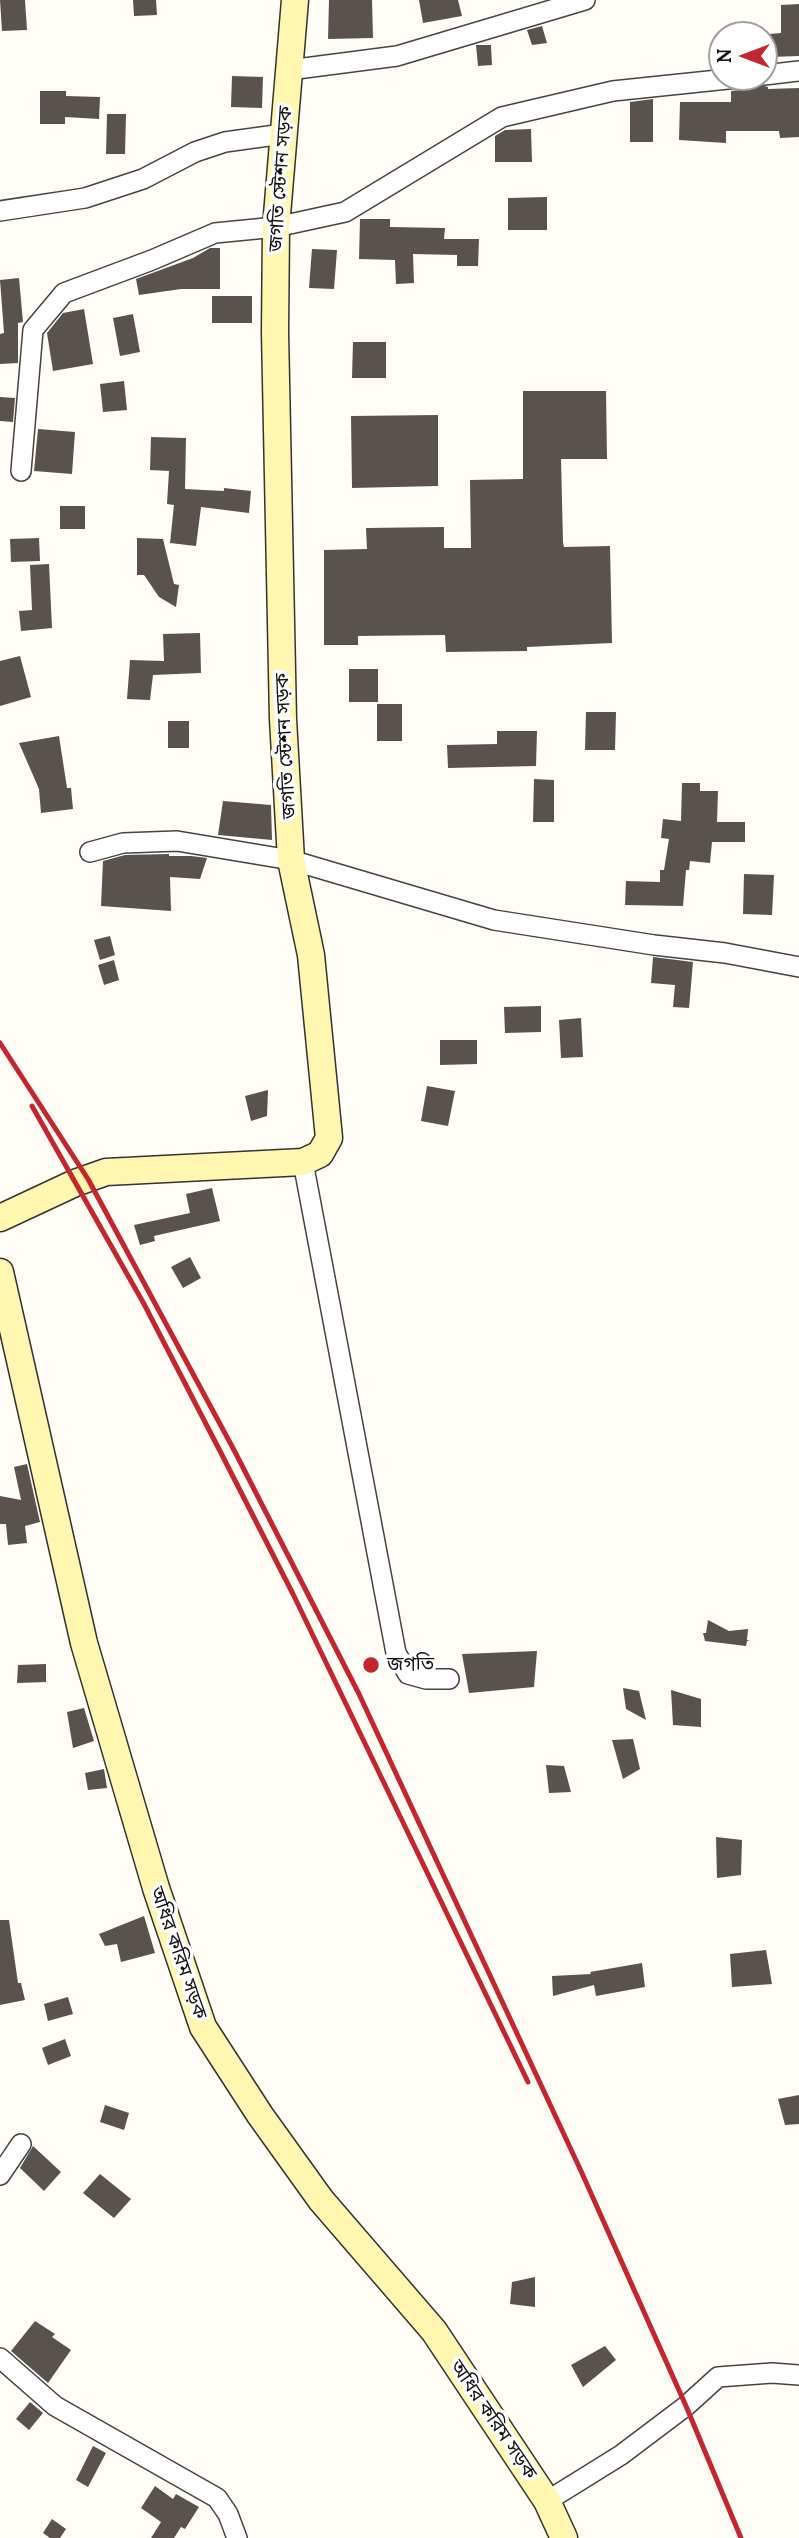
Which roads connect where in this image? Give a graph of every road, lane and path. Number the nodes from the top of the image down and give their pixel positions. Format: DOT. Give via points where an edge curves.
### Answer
graph roads {
  1 [pos="295,0"];
  2 [pos="585,0"];
  3 [pos="289,70"];
  4 [pos="799,71"];
  5 [pos="778,73"];
  6 [pos="708,81"];
  7 [pos="283,134"];
  8 [pos="0,211"];
  9 [pos="276,227"];
  10 [pos="21,471"];
  11 [pos="90,852"];
  12 [pos="291,860"];
  13 [pos="799,967"];
  14 [pos="303,1162"];
  15 [pos="0,1218"];
  16 [pos="0,1272"];
  17 [pos="449,1679"];
  18 [pos="21,2144"];
  19 [pos="0,2175"];
  20 [pos="0,2358"];
  21 [pos="799,2375"];
  22 [pos="547,2501"];
  23 [pos="237,2538"];
  24 [pos="564,2538"];
  1 -- 3 [label="street, জগতি স্টেশন সড়ক"];
  2 -- 3 [label="street" via="397,56"];
  3 -- 7 [label="street, জগতি স্টেশন সড়ক"];
  4 -- 5 [label="street"];
  6 -- 9 [label="street" via="613,91 502,117 345,212"];
  7 -- 8 [label="street" via="225,142 143,179 85,198"];
  7 -- 9 [label="street, জগতি স্টেশন সড়ক"];
  9 -- 10 [label="street" via="215,233 64,293 33,330"];
  9 -- 12 [label="street, জগতি স্টেশন সড়ক" via="283,719"];
  11 -- 12 [label="street" via="123,843 177,841"];
  12 -- 13 [label="street" via="494,920"];
  12 -- 14 [label="street, জগতি স্টেশন সড়ক" via="311,955 329,1139 320,1154"];
  14 -- 15 [label="street" via="106,1172"];
  14 -- 17 [label="street" via="396,1653 408,1674"];
  16 -- 22 [label="street, অধির করিম সড়ক" via="84,1643 156,1888 203,2027 321,2200 434,2331"];
  18 -- 19 [label="street"];
  20 -- 23 [label="street" via="55,2406 218,2498"];
  21 -- 22 [label="street" via="718,2377 621,2455"];
  22 -- 24 [label="street, অধির করিম সড়ক"];
}
